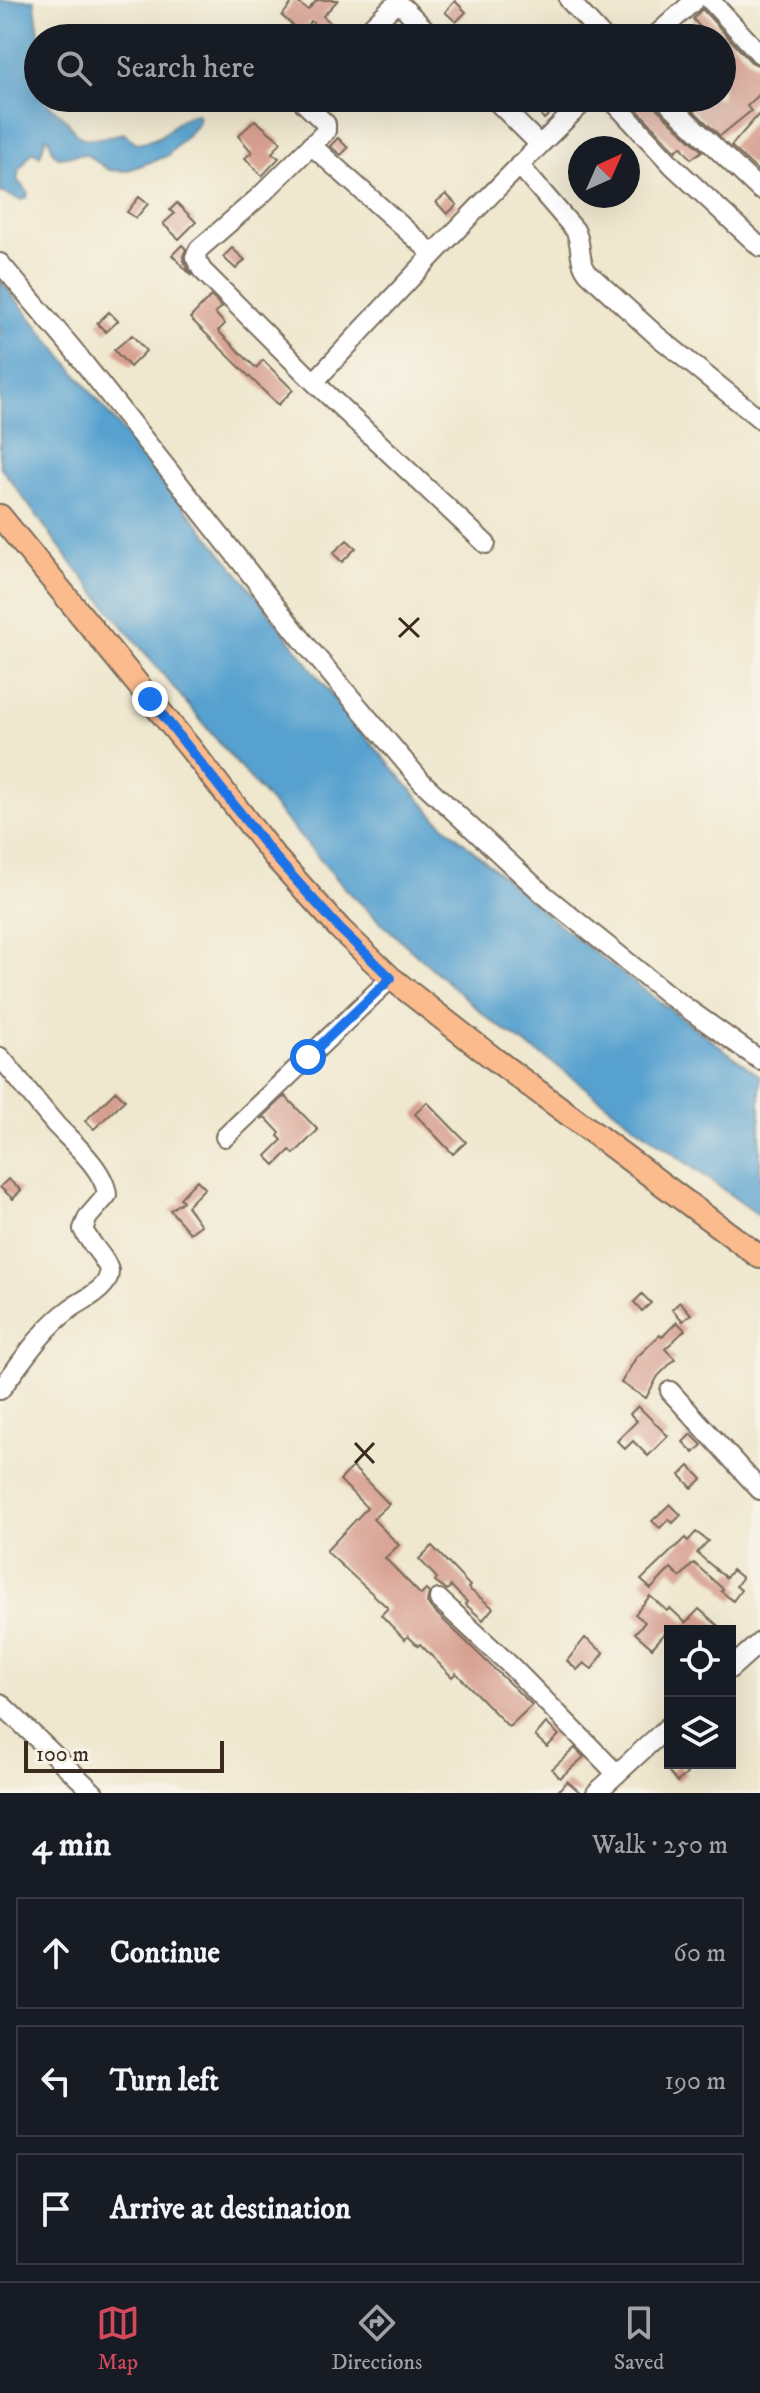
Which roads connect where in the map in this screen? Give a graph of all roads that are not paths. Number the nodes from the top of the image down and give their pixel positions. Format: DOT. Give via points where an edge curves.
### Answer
graph roads {
  1 [pos="569,0"];
  2 [pos="695,0"];
  3 [pos="710,0"];
  4 [pos="374,24"];
  5 [pos="420,24"];
  6 [pos="591,24"];
  7 [pos="668,24"];
  8 [pos="732,24"];
  9 [pos="736,28"];
  10 [pos="760,54"];
  11 [pos="313,112"];
  12 [pos="507,112"];
  13 [pos="574,112"];
  14 [pos="623,112"];
  15 [pos="678,112"];
  16 [pos="311,145"];
  17 [pos="540,145"];
  18 [pos="519,165"];
  19 [pos="760,190"];
  20 [pos="760,247"];
  21 [pos="433,254"];
  22 [pos="0,263"];
  23 [pos="314,382"];
  24 [pos="760,419"];
  25 [pos="3,525"];
  26 [pos="486,544"];
  27 [pos="391,978"];
  28 [pos="0,1057"];
  29 [pos="760,1060"];
  30 [pos="225,1137"];
  31 [pos="760,1257"];
  32 [pos="0,1390"];
  33 [pos="670,1391"];
  34 [pos="760,1490"];
  35 [pos="439,1599"];
  36 [pos="760,1642"];
  37 [pos="736,1664"];
  38 [pos="0,1703"];
  39 [pos="664,1731"];
  40 [pos="617,1774"];
  41 [pos="94,1793"];
  42 [pos="596,1793"];
  1 -- 6 [label="street"];
  2 -- 7 [label="street"];
  3 -- 8 [label="street"];
  4 -- 5 [label="street" via="397,5"];
  9 -- 10 [label="street"];
  11 -- 16 [label="street" via="326,131"];
  12 -- 17 [label="street"];
  13 -- 17 [label="street"];
  14 -- 20 [label="street"];
  15 -- 19 [label="street"];
  16 -- 21 [label="street"];
  16 -- 23 [label="street" via="195,257"];
  17 -- 18 [label="street"];
  18 -- 21 [label="street"];
  18 -- 24 [label="street" via="575,230 581,265 588,273"];
  21 -- 23 [label="street"];
  22 -- 29 [label="street" via="422,782 542,893 671,997"];
  23 -- 26 [label="street"];
  25 -- 27 [label="main road" via="275,857"];
  27 -- 30 [label="street"];
  27 -- 31 [label="main road"];
  28 -- 32 [label="street" via="107,1186 107,1195 83,1229 109,1272 99,1289 61,1315"];
  33 -- 34 [label="street"];
  35 -- 40 [label="street"];
  36 -- 37 [label="street"];
  38 -- 41 [label="street"];
  39 -- 40 [label="street"];
  40 -- 42 [label="street"];
}
